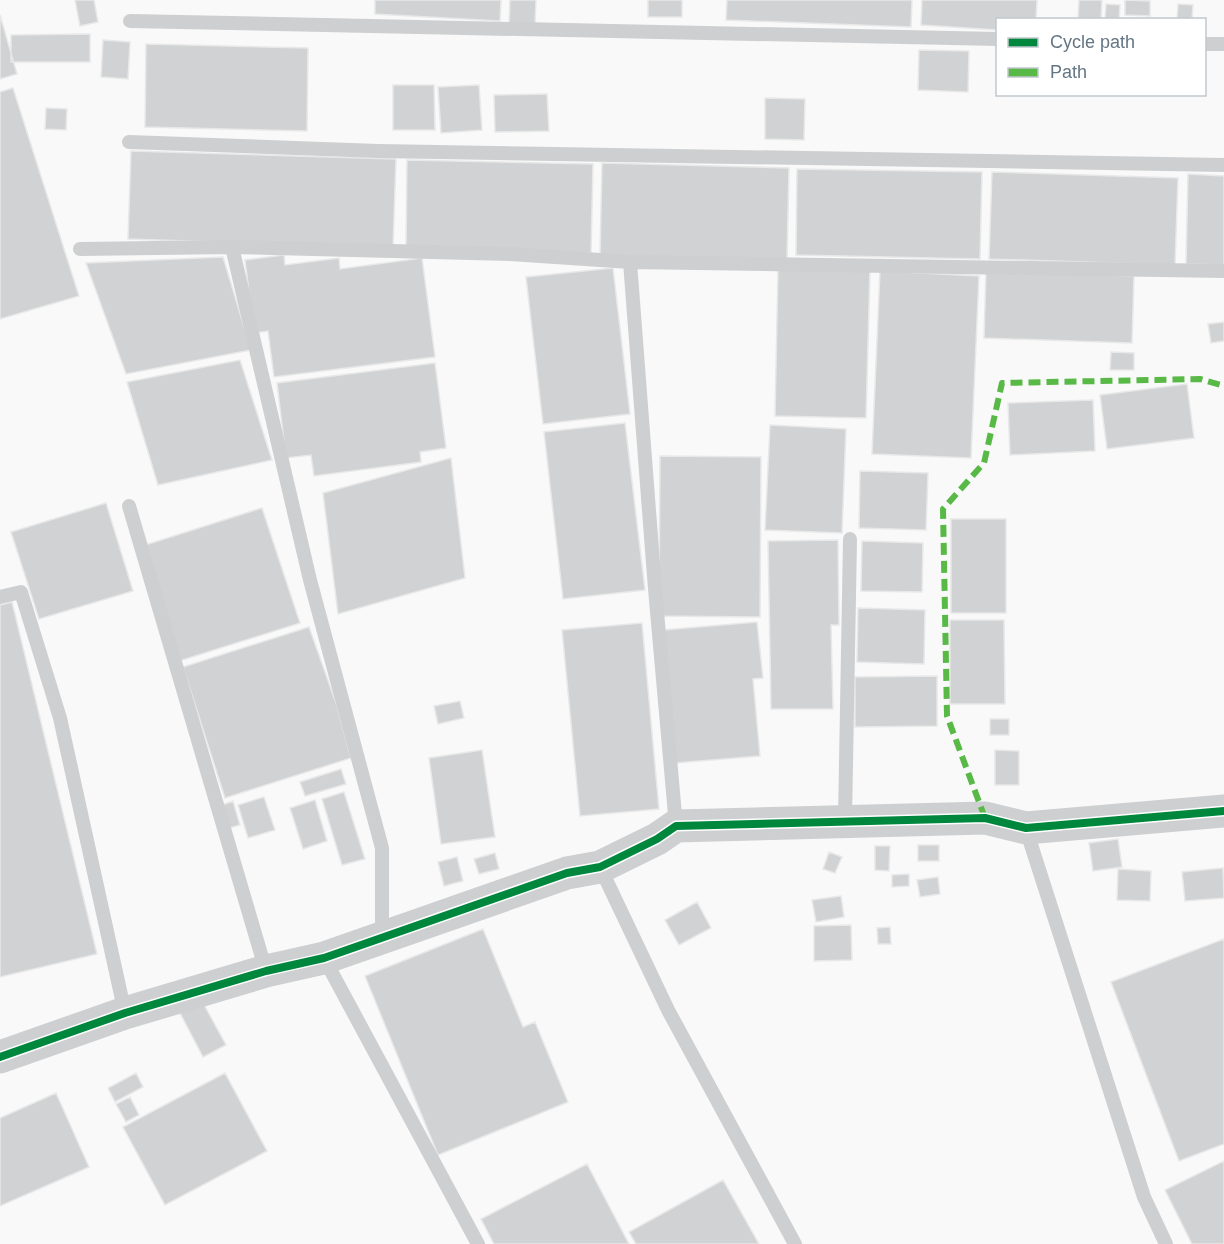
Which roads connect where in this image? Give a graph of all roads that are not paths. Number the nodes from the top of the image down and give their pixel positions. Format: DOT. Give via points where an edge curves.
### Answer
graph roads {
  1 [pos="130,21"];
  2 [pos="996,39"];
  3 [pos="1206,44"];
  4 [pos="1224,44"];
  5 [pos="129,142"];
  6 [pos="1224,165"];
  7 [pos="232,247"];
  8 [pos="80,249"];
  9 [pos="630,262"];
  10 [pos="1224,271"];
  11 [pos="129,506"];
  12 [pos="850,539"];
  13 [pos="0,597"];
  14 [pos="1224,811"];
  15 [pos="845,820"];
  16 [pos="675,826"];
  17 [pos="1026,828"];
  18 [pos="600,867"];
  19 [pos="382,938"];
  20 [pos="324,958"];
  21 [pos="266,971"];
  22 [pos="124,1013"];
  23 [pos="0,1057"];
  24 [pos="478,1244"];
  25 [pos="795,1244"];
  26 [pos="1166,1244"];
  1 -- 2 [label="lane"];
  3 -- 4 [label="lane"];
  5 -- 6 [label="lane" via="390,151"];
  7 -- 8 [label="lane"];
  7 -- 9 [label="lane" via="510,254"];
  7 -- 19 [label="lane" via="310,580 382,848"];
  9 -- 10 [label="lane"];
  9 -- 16 [label="lane"];
  11 -- 21 [label="lane"];
  12 -- 15 [label="lane"];
  13 -- 22 [label="lane" via="21,592 60,718"];
  14 -- 17 [label="street"];
  15 -- 16 [label="street"];
  15 -- 17 [label="street" via="985,818"];
  16 -- 18 [label="street"];
  17 -- 26 [label="lane" via="1144,1197"];
  18 -- 19 [label="street" via="567,873"];
  18 -- 25 [label="lane" via="668,1010"];
  19 -- 20 [label="street"];
  20 -- 21 [label="street"];
  20 -- 24 [label="lane"];
  21 -- 22 [label="street"];
  22 -- 23 [label="street"];
}
